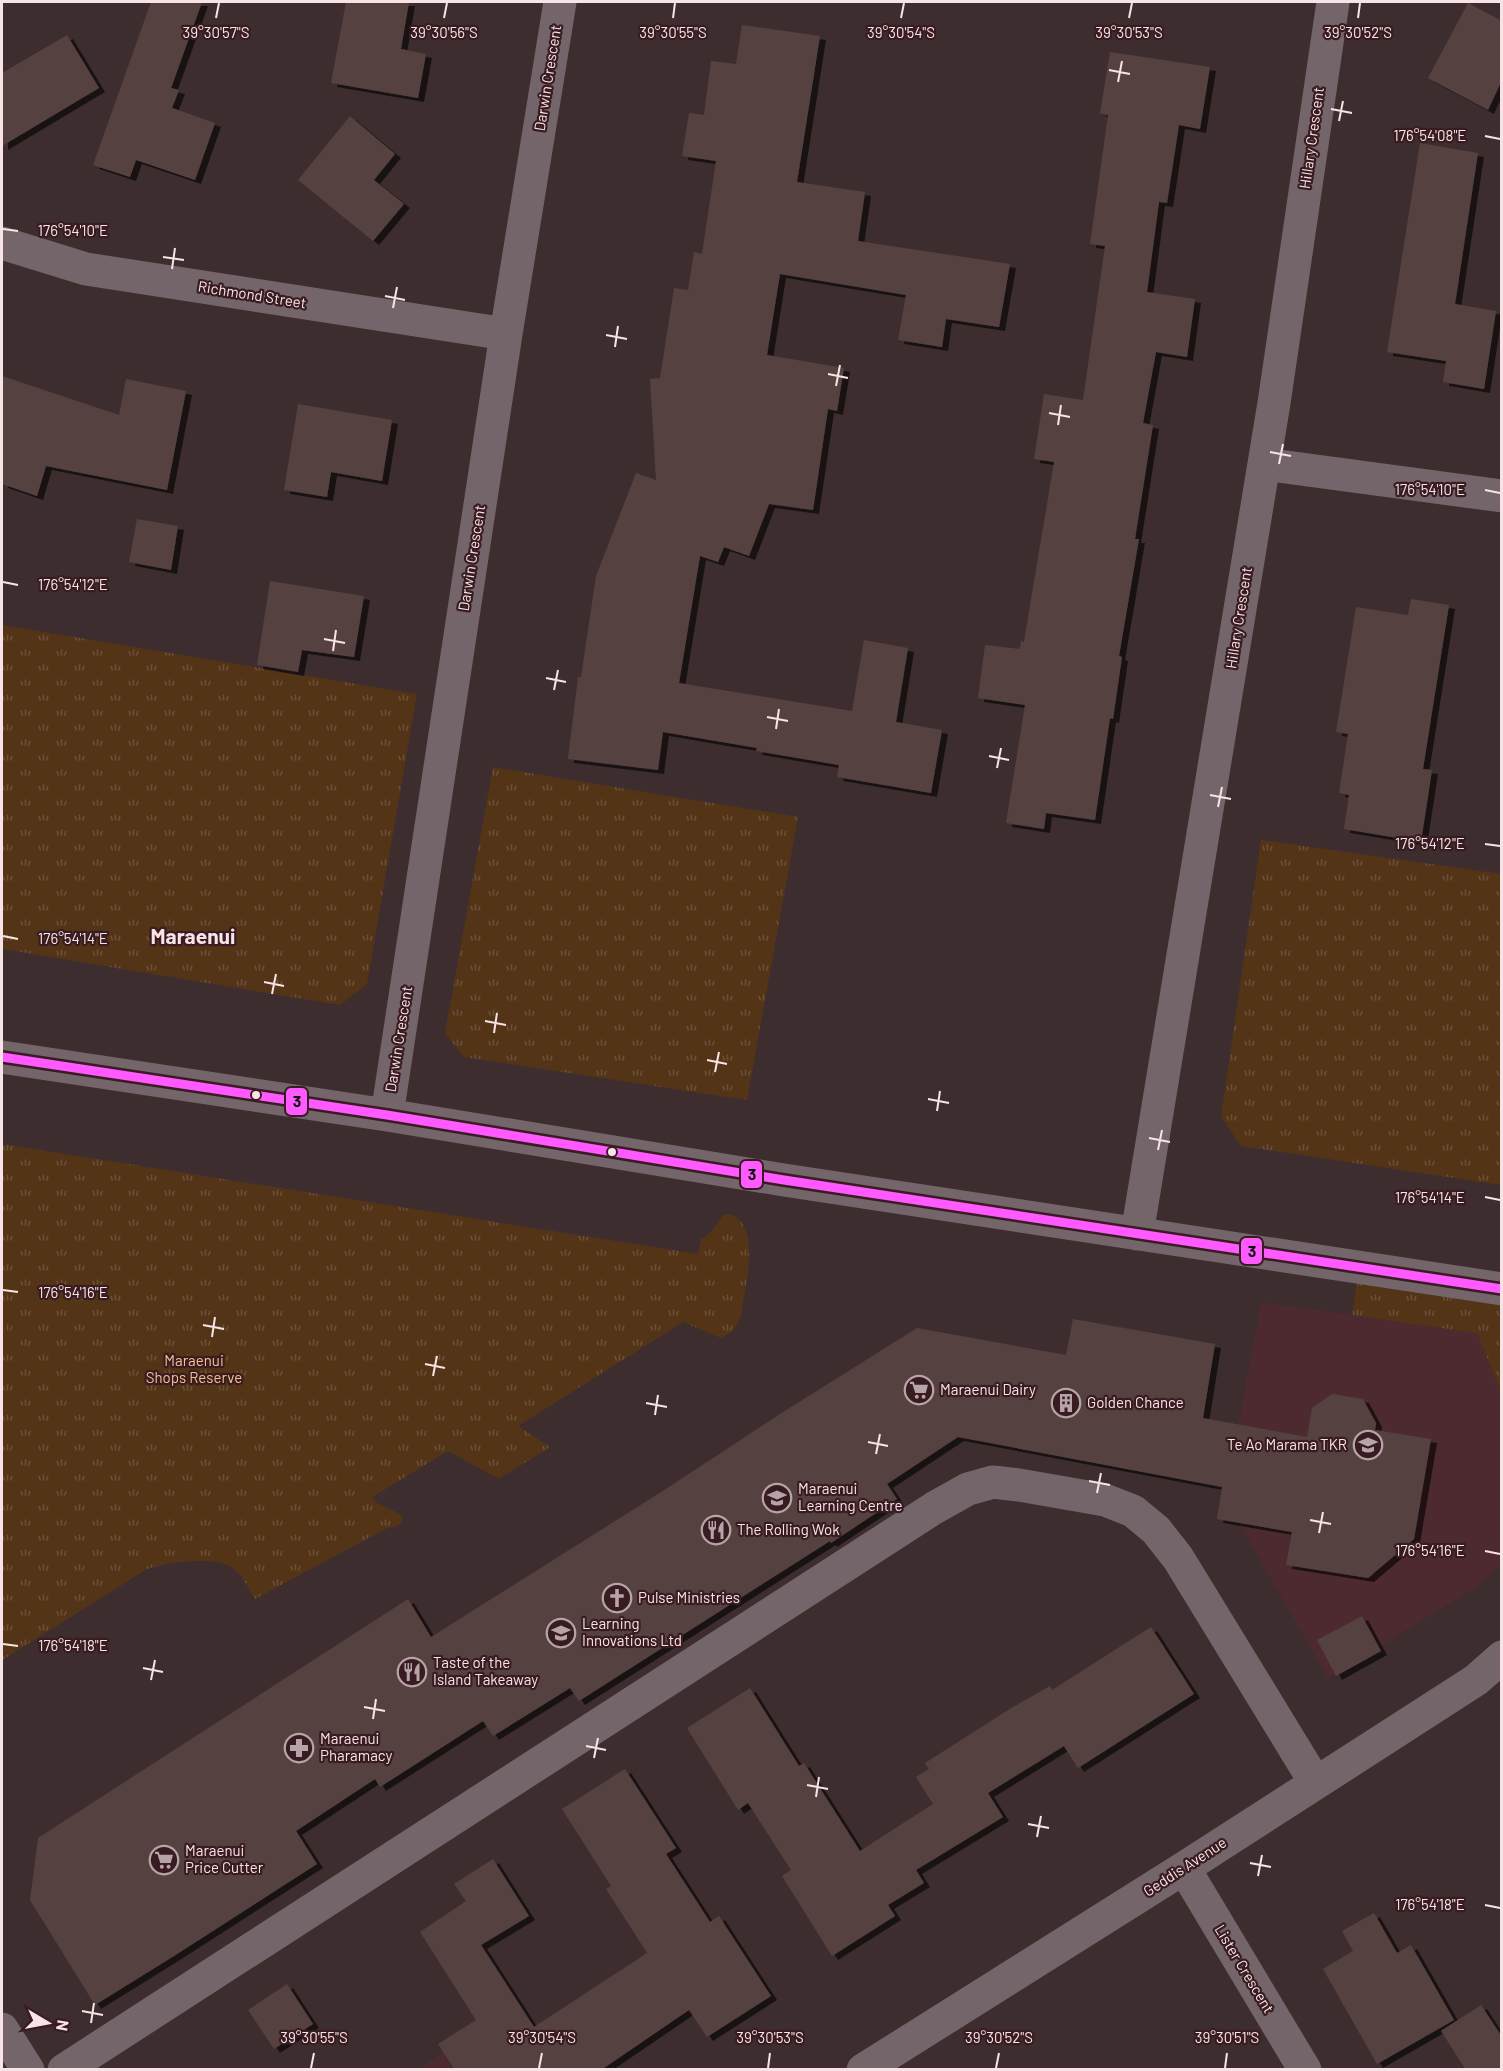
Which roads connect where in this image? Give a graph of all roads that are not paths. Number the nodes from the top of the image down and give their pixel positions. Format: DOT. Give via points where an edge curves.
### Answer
graph roads {
  1 [pos="560,2"];
  2 [pos="1333,2"];
  3 [pos="2,243"];
  4 [pos="506,334"];
  5 [pos="1264,464"];
  6 [pos="1502,496"];
  7 [pos="2,1057"];
  8 [pos="387,1115"];
  9 [pos="1137,1234"];
  10 [pos="1502,1289"];
  11 [pos="1502,1657"];
  12 [pos="1315,1782"];
  13 [pos="1184,1868"];
  14 [pos="2,2029"];
  15 [pos="28,2070"];
  16 [pos="64,2070"];
  17 [pos="863,2070"];
  18 [pos="1305,2070"];
  1 -- 4 [label="street, Darwin Crescent"];
  2 -- 5 [label="street, Hillary Crescent"];
  3 -- 4 [label="street, Richmond Street" via="86,269"];
  4 -- 8 [label="street, Darwin Crescent"];
  5 -- 6 [label="street"];
  5 -- 9 [label="street, Hillary Crescent"];
  7 -- 8 [label="street"];
  8 -- 9 [label="street"];
  9 -- 10 [label="street"];
  11 -- 12 [label="street, Geddis Avenue" via="1476,1680"];
  12 -- 13 [label="street, Geddis Avenue"];
  12 -- 16 [label="street" via="1178,1558 1156,1530 1134,1510 1105,1500 993,1482 968,1489 934,1508"];
  13 -- 17 [label="street, Geddis Avenue"];
  13 -- 18 [label="street, Lister Crescent"];
  14 -- 15 [label="street"];
}
